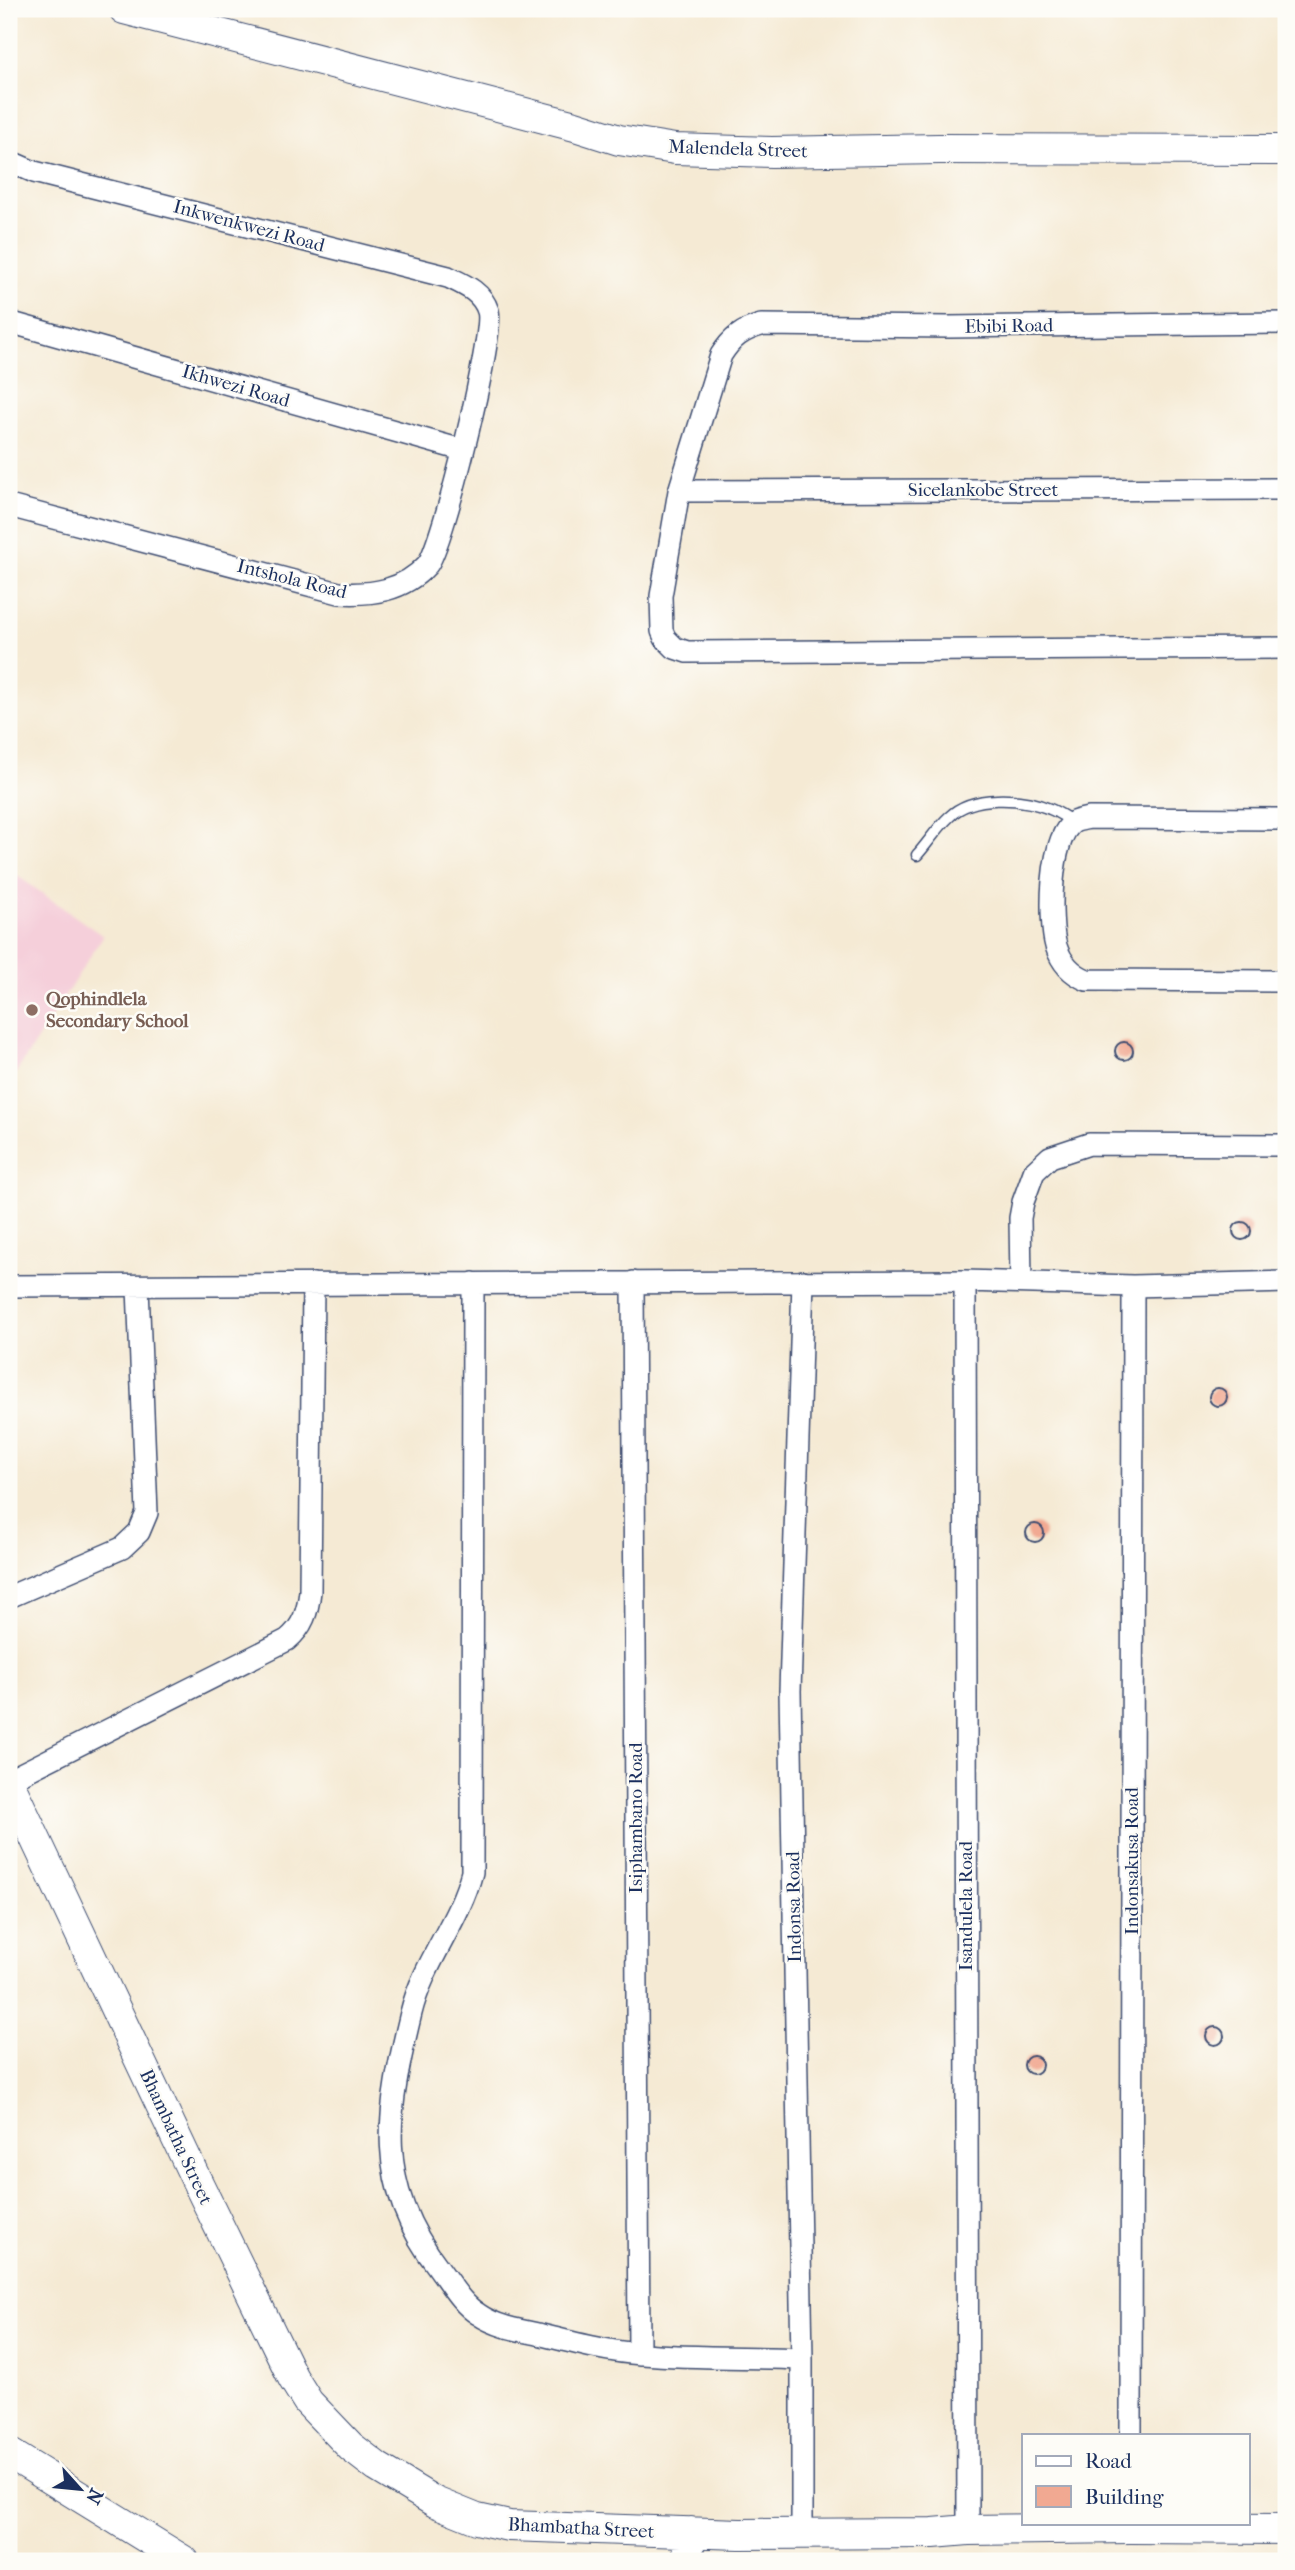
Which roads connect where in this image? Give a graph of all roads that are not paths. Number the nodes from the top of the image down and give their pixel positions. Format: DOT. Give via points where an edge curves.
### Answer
graph roads {
  1 [pos="124,9"];
  2 [pos="1286,150"];
  3 [pos="9,161"];
  4 [pos="484,301"];
  5 [pos="9,322"];
  6 [pos="1286,323"];
  7 [pos="463,450"];
  8 [pos="1286,489"];
  9 [pos="679,491"];
  10 [pos="9,506"];
  11 [pos="1286,648"];
  12 [pos="1286,819"];
  13 [pos="1074,822"];
  14 [pos="917,855"];
  15 [pos="1286,981"];
  16 [pos="1286,1145"];
  17 [pos="803,1281"];
  18 [pos="964,1281"];
  19 [pos="633,1282"];
  20 [pos="1021,1282"];
  21 [pos="1286,1282"];
  22 [pos="313,1283"];
  23 [pos="473,1283"];
  24 [pos="9,1286"];
  25 [pos="1133,1286"];
  26 [pos="138,1287"];
  27 [pos="9,1597"];
  28 [pos="9,1781"];
  29 [pos="639,2354"];
  30 [pos="802,2359"];
  31 [pos="1131,2434"];
  32 [pos="9,2453"];
  33 [pos="1131,2525"];
  34 [pos="1286,2529"];
  35 [pos="968,2530"];
  36 [pos="802,2533"];
  37 [pos="689,2547"];
  38 [pos="184,2561"];
  1 -- 2 [label="street, Malendela Street" via="619,140 675,149"];
  3 -- 4 [label="street, Inkwenkwezi Road" via="44,175 448,277 468,286"];
  4 -- 7 [label="street, Intshola Road" via="490,323"];
  5 -- 7 [label="street, Ikhwezi Road"];
  6 -- 9 [label="street, Ebibi Road" via="761,325 741,332 721,355"];
  7 -- 10 [label="street, Intshola Road" via="429,563 405,583 363,595 339,593"];
  8 -- 9 [label="street, Sicelankobe Street"];
  9 -- 11 [label="street" via="661,596 662,631 669,643 687,652"];
  12 -- 13 [label="street" via="1089,818"];
  13 -- 14 [label="lane" via="1030,802 983,801 949,816"];
  13 -- 15 [label="street" via="1057,847 1054,908 1055,943 1065,965 1078,977 1104,982"];
  16 -- 20 [label="street" via="1089,1144 1050,1157 1034,1172 1023,1202"];
  17 -- 18 [label="street"];
  17 -- 19 [label="street"];
  17 -- 30 [label="street, Indonsa Road" via="790,1691"];
  18 -- 20 [label="street"];
  18 -- 35 [label="street, Isandulela Road"];
  19 -- 23 [label="street"];
  19 -- 29 [label="street, Isiphambano Road"];
  20 -- 25 [label="street"];
  21 -- 25 [label="street"];
  22 -- 23 [label="street"];
  22 -- 26 [label="street"];
  22 -- 28 [label="street" via="310,1591 302,1624 287,1640"];
  23 -- 29 [label="street" via="472,1872 412,2009 390,2127 394,2176 402,2205 431,2259 477,2314 498,2325"];
  24 -- 26 [label="street"];
  25 -- 31 [label="street, Indonsakusa Road"];
  26 -- 27 [label="street" via="147,1470 144,1523 122,1548"];
  28 -- 37 [label="street, Bhambatha Street" via="265,2323 308,2402 377,2467 435,2502 477,2519"];
  29 -- 30 [label="street"];
  30 -- 36 [label="street, Indonsa Road"];
  32 -- 38 [label="street"];
  33 -- 34 [label="street, Bhambatha Street"];
  33 -- 35 [label="street, Bhambatha Street"];
  35 -- 36 [label="street, Bhambatha Street"];
  36 -- 37 [label="street, Bhambatha Street"];
}
